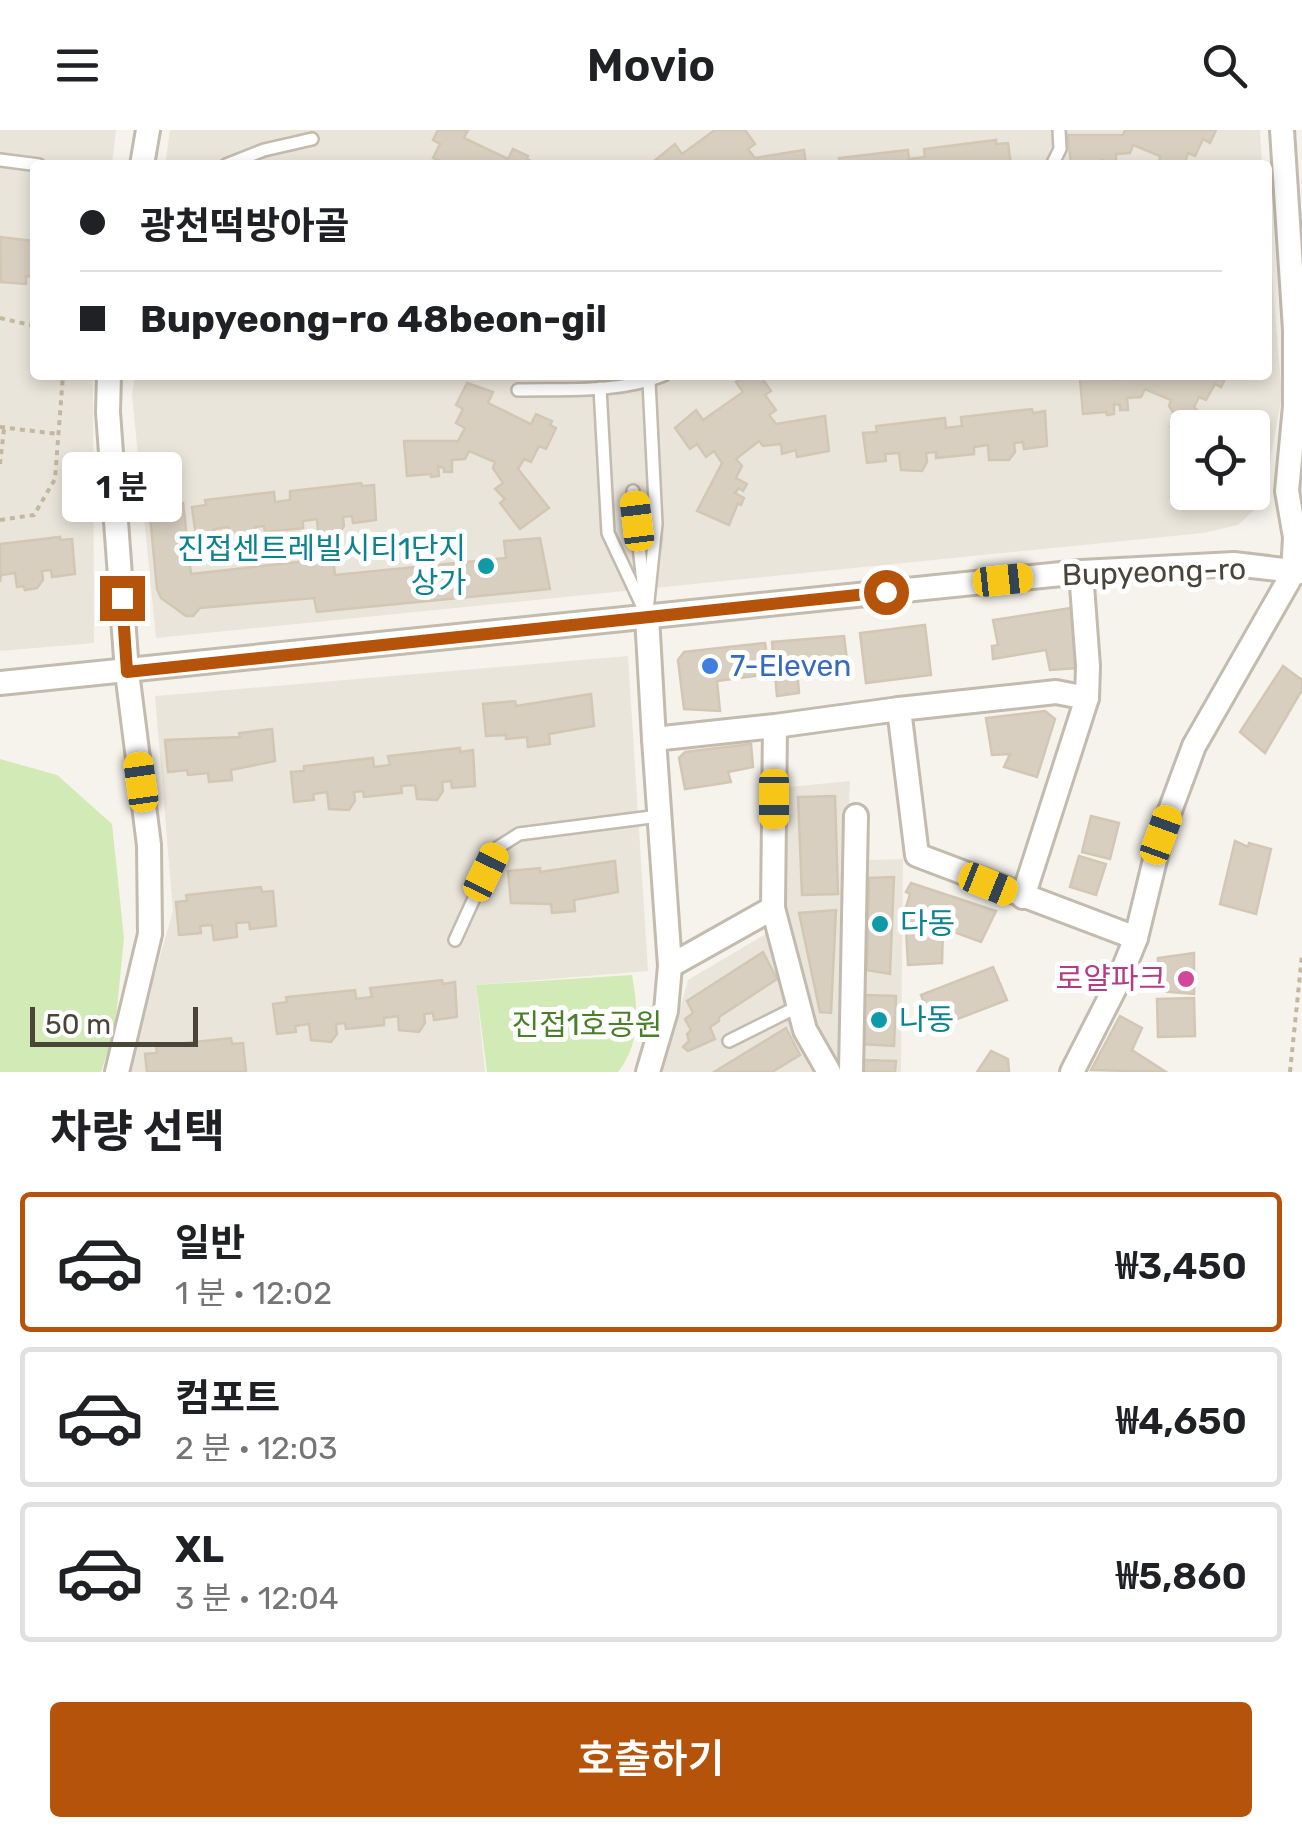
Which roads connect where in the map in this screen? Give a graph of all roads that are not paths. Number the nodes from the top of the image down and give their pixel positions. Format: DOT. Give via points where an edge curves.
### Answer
graph roads {
  1 [pos="146,130"];
  2 [pos="1059,130"];
  3 [pos="1282,130"];
  4 [pos="312,140"];
  5 [pos="0,160"];
  6 [pos="143,160"];
  7 [pos="239,160"];
  8 [pos="1054,160"];
  9 [pos="30,164"];
  10 [pos="109,380"];
  11 [pos="649,381"];
  12 [pos="600,388"];
  13 [pos="518,390"];
  14 [pos="633,491"];
  15 [pos="1081,572"];
  16 [pos="1299,577"];
  17 [pos="647,616"];
  18 [pos="127,672"];
  19 [pos="0,683"];
  20 [pos="1087,698"];
  21 [pos="899,708"];
  22 [pos="775,726"];
  23 [pos="654,739"];
  24 [pos="660,816"];
  25 [pos="856,816"];
  26 [pos="1023,898"];
  27 [pos="773,908"];
  28 [pos="1136,938"];
  29 [pos="456,940"];
  30 [pos="670,966"];
  31 [pos="799,1006"];
  32 [pos="729,1041"];
  33 [pos="117,1072"];
  34 [pos="648,1072"];
  35 [pos="829,1072"];
  36 [pos="851,1072"];
  37 [pos="1072,1072"];
  1 -- 6 [label="street"];
  2 -- 8 [label="lane"];
  3 -- 16 [label="street" via="1295,330 1287,491"];
  4 -- 7 [label="lane"];
  5 -- 9 [label="lane"];
  10 -- 18 [label="street"];
  11 -- 12 [label="lane"];
  11 -- 17 [label="lane" via="656,524"];
  12 -- 13 [label="lane"];
  12 -- 17 [label="lane" via="608,534"];
  14 -- 17 [label="lane"];
  15 -- 16 [label="street, Bupyeong-ro" via="1234,564"];
  15 -- 17 [label="street, Bupyeong-ro"];
  15 -- 20 [label="street"];
  16 -- 28 [label="street" via="1194,746 1161,835"];
  17 -- 18 [label="street, Bupyeong-ro"];
  17 -- 23 [label="street"];
  18 -- 19 [label="street, Bupyeong-ro"];
  18 -- 33 [label="street" via="150,845 150,934"];
  20 -- 21 [label="street" via="1056,692"];
  20 -- 26 [label="street"];
  21 -- 22 [label="street"];
  21 -- 26 [label="street" via="918,856"];
  22 -- 23 [label="street"];
  22 -- 27 [label="street"];
  23 -- 24 [label="street"];
  24 -- 29 [label="lane" via="519,834 497,848"];
  24 -- 30 [label="street"];
  25 -- 36 [label="street"];
  26 -- 28 [label="street"];
  27 -- 30 [label="street"];
  27 -- 31 [label="street"];
  28 -- 37 [label="street"];
  30 -- 34 [label="street" via="666,1011"];
  31 -- 32 [label="lane"];
  31 -- 35 [label="street"];
}
